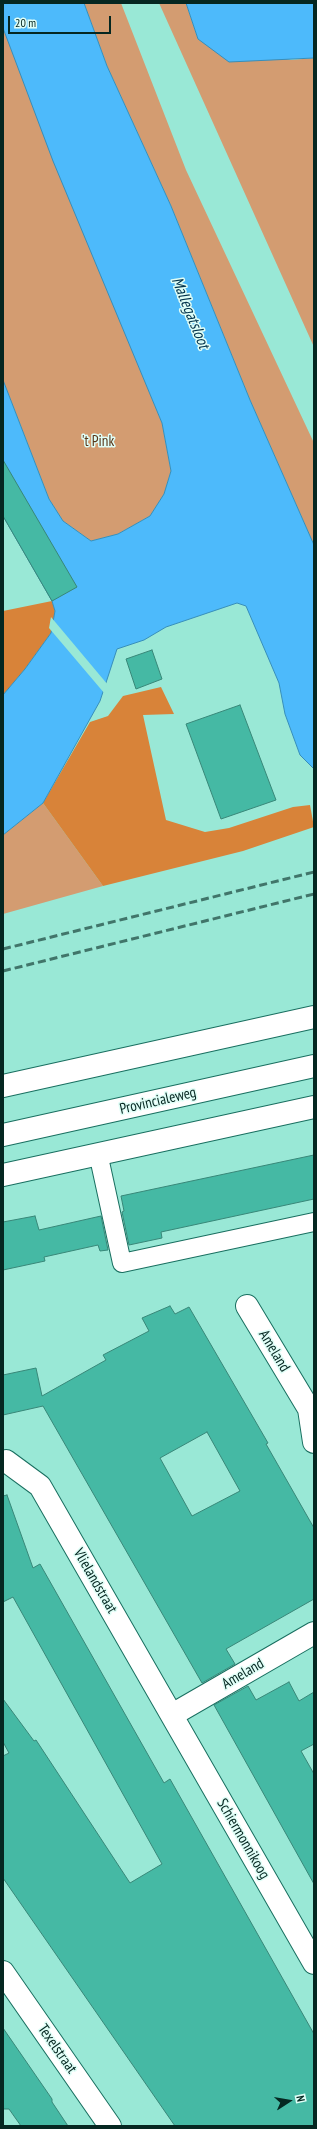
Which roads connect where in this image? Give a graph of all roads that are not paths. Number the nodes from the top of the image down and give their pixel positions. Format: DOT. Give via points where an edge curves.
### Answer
graph roads {
  1 [pos="314,1017"];
  2 [pos="314,1066"];
  3 [pos="3,1086"];
  4 [pos="314,1107"];
  5 [pos="3,1135"];
  6 [pos="98,1154"];
  7 [pos="3,1175"];
  8 [pos="314,1222"];
  9 [pos="247,1306"];
  10 [pos="314,1442"];
  11 [pos="3,1462"];
  12 [pos="314,1633"];
  13 [pos="172,1715"];
  14 [pos="314,1963"];
  15 [pos="3,1972"];
  16 [pos="110,2126"];
  1 -- 3 [label="street"];
  2 -- 5 [label="street, Provincialeweg"];
  4 -- 6 [label="street"];
  6 -- 7 [label="street"];
  6 -- 8 [label="lane" via="122,1263"];
  9 -- 10 [label="street, Ameland" via="309,1409"];
  11 -- 13 [label="street, Vlielandstraat" via="6,1461 40,1486"];
  12 -- 13 [label="street, Ameland"];
  13 -- 14 [label="street, Schiermonnikoog"];
  15 -- 16 [label="street, Texelstraat"];
}
